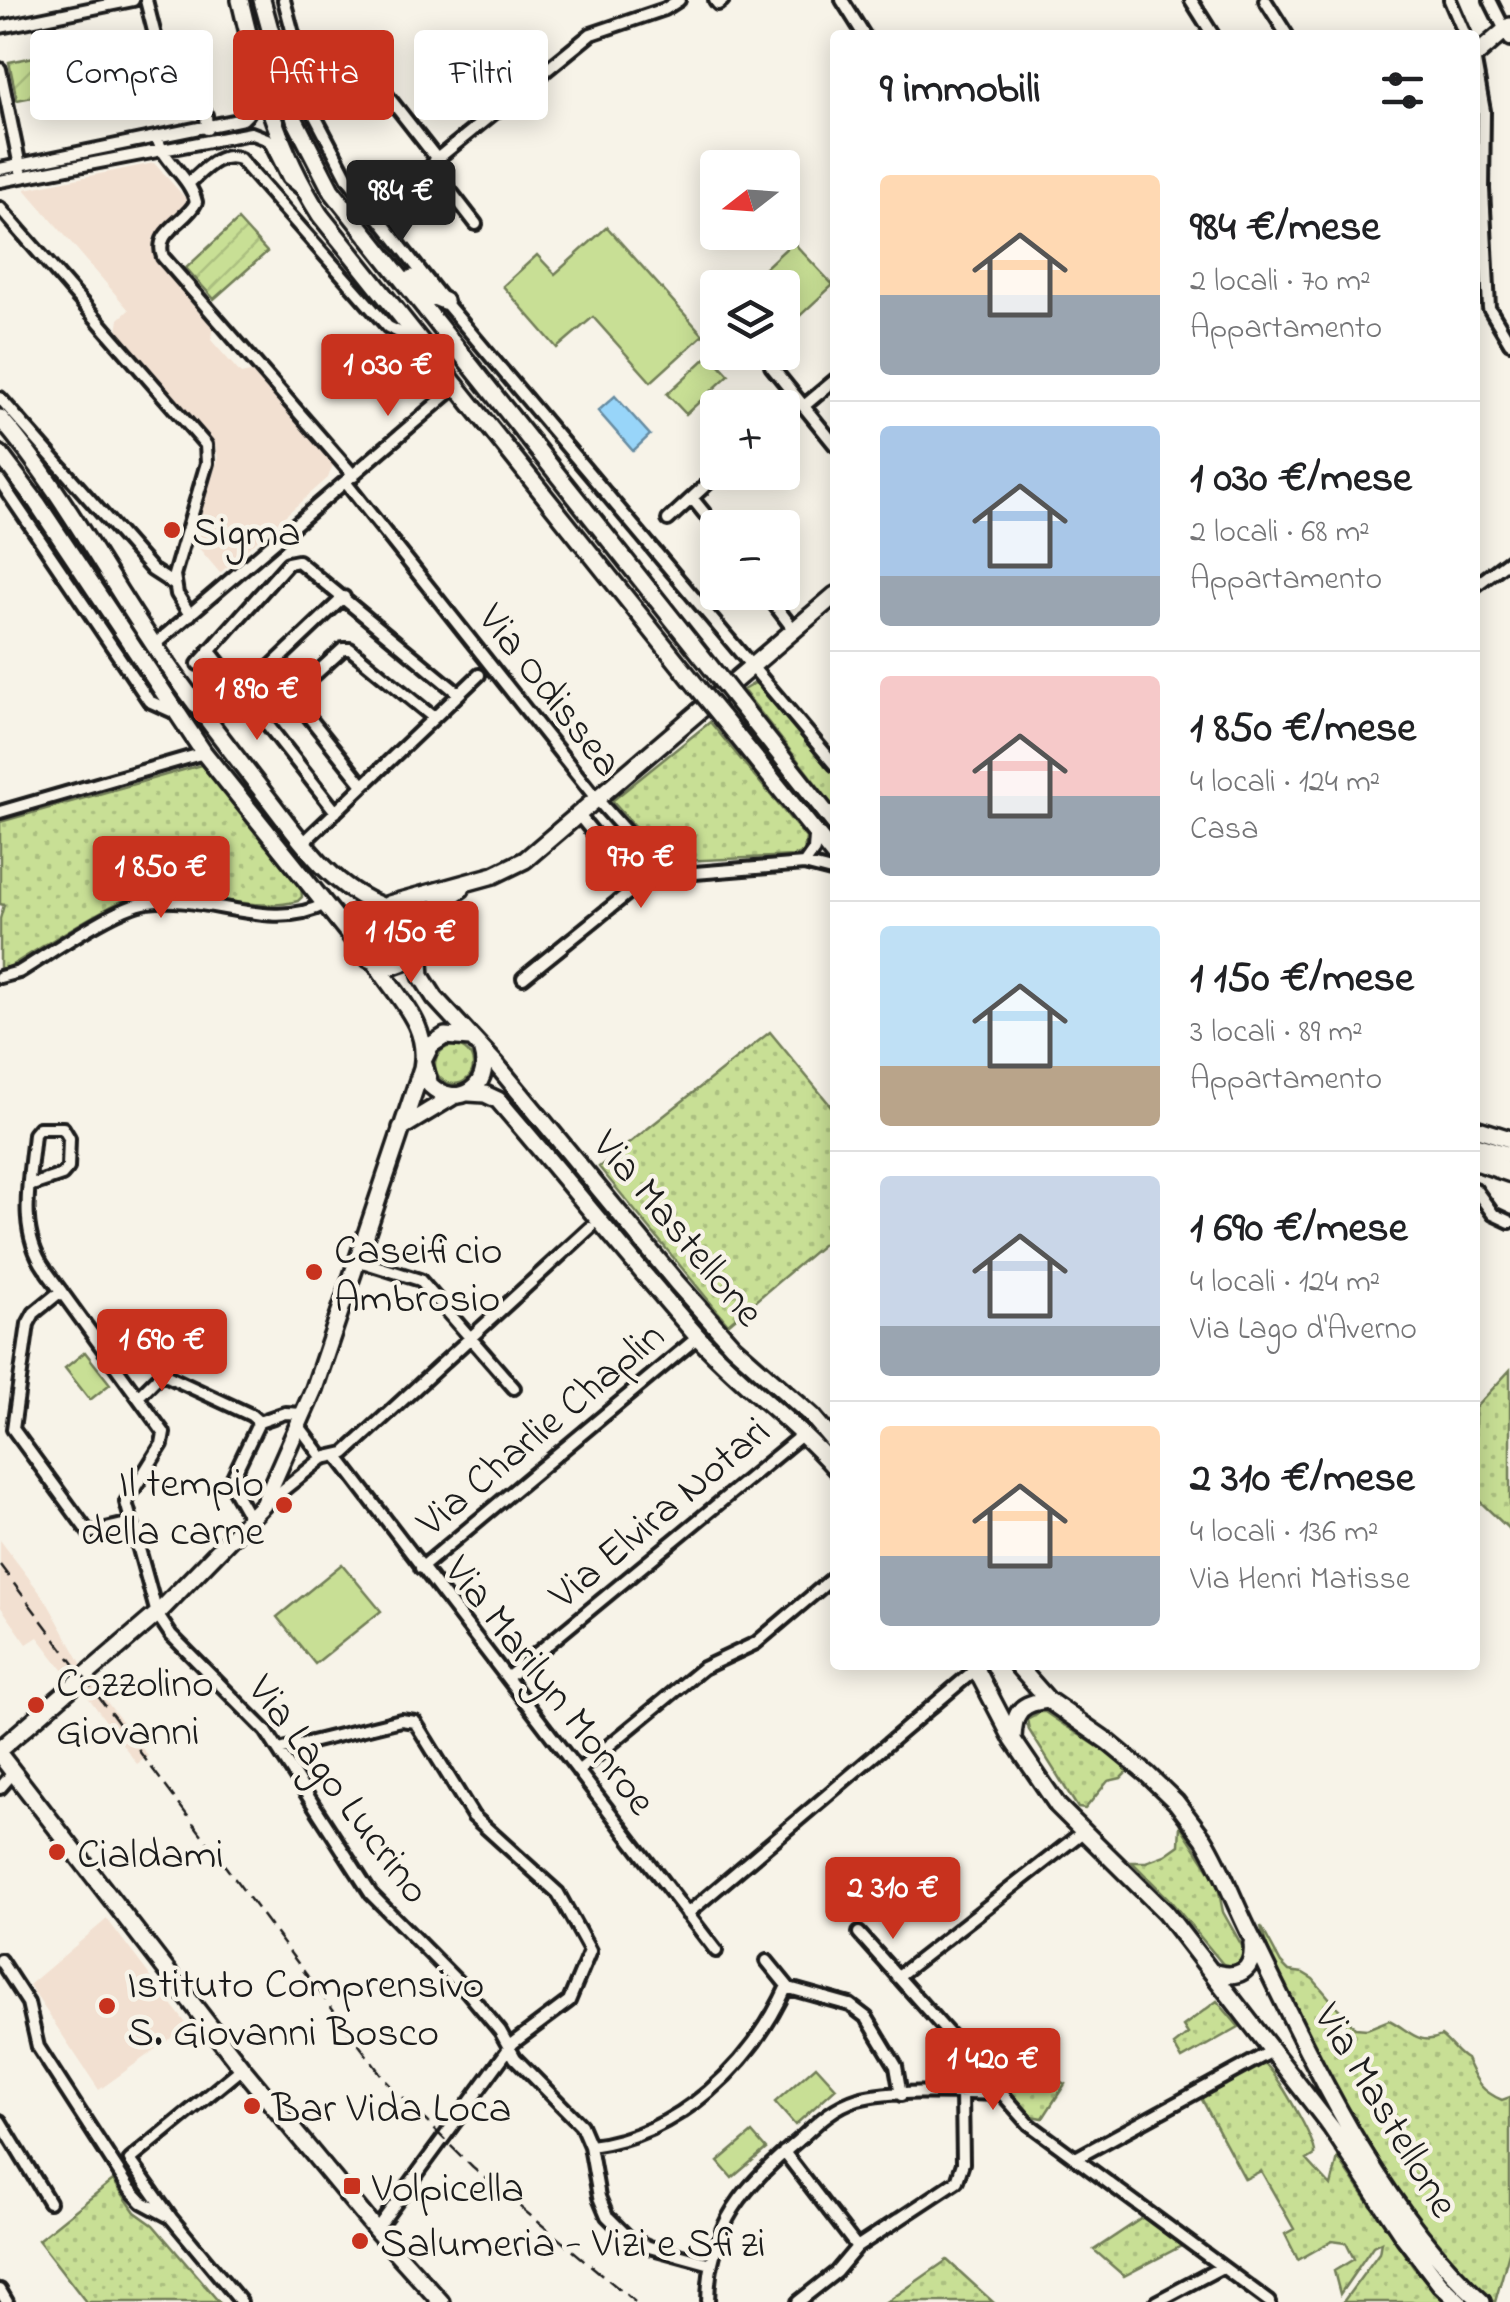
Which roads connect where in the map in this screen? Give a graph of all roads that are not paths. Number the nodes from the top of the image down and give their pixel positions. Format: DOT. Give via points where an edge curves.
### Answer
graph roads {
  1 [pos="132,0"];
  2 [pos="146,0"];
  3 [pos="240,0"];
  4 [pos="262,0"];
  5 [pos="284,0"];
  6 [pos="678,0"];
  7 [pos="715,0"];
  8 [pos="724,0"];
  9 [pos="842,0"];
  10 [pos="1192,0"];
  11 [pos="1265,0"];
  12 [pos="1450,0"];
  13 [pos="1490,0"];
  14 [pos="0,27"];
  15 [pos="247,30"];
  16 [pos="861,30"];
  17 [pos="1210,30"];
  18 [pos="1283,30"];
  19 [pos="1462,30"];
  20 [pos="1508,32"];
  21 [pos="1480,55"];
  22 [pos="0,70"];
  23 [pos="1480,88"];
  24 [pos="394,105"];
  25 [pos="238,120"];
  26 [pos="272,120"];
  27 [pos="207,127"];
  28 [pos="158,137"];
  29 [pos="206,140"];
  30 [pos="160,149"];
  31 [pos="437,159"];
  32 [pos="0,169"];
  33 [pos="21,170"];
  34 [pos="0,180"];
  35 [pos="189,183"];
  36 [pos="304,191"];
  37 [pos="0,208"];
  38 [pos="476,224"];
  39 [pos="379,254"];
  40 [pos="444,301"];
  41 [pos="417,336"];
  42 [pos="1510,344"];
  43 [pos="775,370"];
  44 [pos="830,384"];
  45 [pos="457,386"];
  46 [pos="0,398"];
  47 [pos="804,406"];
  48 [pos="0,418"];
  49 [pos="830,438"];
  50 [pos="0,454"];
  51 [pos="350,480"];
  52 [pos="0,481"];
  53 [pos="701,490"];
  54 [pos="692,498"];
  55 [pos="702,510"];
  56 [pos="668,520"];
  57 [pos="1510,560"];
  58 [pos="1480,582"];
  59 [pos="174,585"];
  60 [pos="344,597"];
  61 [pos="830,600"];
  62 [pos="779,610"];
  63 [pos="190,615"];
  64 [pos="794,630"];
  65 [pos="154,646"];
  66 [pos="210,650"];
  67 [pos="139,659"];
  68 [pos="198,664"];
  69 [pos="754,666"];
  70 [pos="478,675"];
  71 [pos="243,693"];
  72 [pos="459,694"];
  73 [pos="178,714"];
  74 [pos="434,718"];
  75 [pos="224,742"];
  76 [pos="204,752"];
  77 [pos="830,759"];
  78 [pos="364,785"];
  79 [pos="596,797"];
  80 [pos="0,812"];
  81 [pos="336,812"];
  82 [pos="577,813"];
  83 [pos="830,818"];
  84 [pos="815,836"];
  85 [pos="303,842"];
  86 [pos="830,852"];
  87 [pos="804,864"];
  88 [pos="830,871"];
  89 [pos="468,884"];
  90 [pos="325,904"];
  91 [pos="382,906"];
  92 [pos="420,942"];
  93 [pos="362,951"];
  94 [pos="377,965"];
  95 [pos="0,977"];
  96 [pos="523,978"];
  97 [pos="475,1043"];
  98 [pos="424,1060"];
  99 [pos="461,1095"];
  100 [pos="401,1128"];
  101 [pos="1480,1130"];
  102 [pos="1510,1139"];
  103 [pos="1480,1146"];
  104 [pos="1510,1155"];
  105 [pos="1480,1162"];
  106 [pos="1510,1172"];
  107 [pos="30,1186"];
  108 [pos="1480,1196"];
  109 [pos="1510,1222"];
  110 [pos="590,1228"];
  111 [pos="356,1260"];
  112 [pos="62,1291"];
  113 [pos="470,1335"];
  114 [pos="698,1337"];
  115 [pos="514,1388"];
  116 [pos="139,1396"];
  117 [pos="301,1420"];
  118 [pos="259,1422"];
  119 [pos="804,1433"];
  120 [pos="830,1437"];
  121 [pos="338,1457"];
  122 [pos="323,1458"];
  123 [pos="830,1462"];
  124 [pos="263,1506"];
  125 [pos="251,1520"];
  126 [pos="131,1523"];
  127 [pos="421,1568"];
  128 [pos="830,1580"];
  129 [pos="157,1614"];
  130 [pos="972,1670"];
  131 [pos="977,1670"];
  132 [pos="1021,1670"];
  133 [pos="506,1678"];
  134 [pos="1048,1700"];
  135 [pos="1013,1740"];
  136 [pos="279,1750"];
  137 [pos="0,1752"];
  138 [pos="578,1771"];
  139 [pos="13,1773"];
  140 [pos="0,1788"];
  141 [pos="1084,1831"];
  142 [pos="688,1914"];
  143 [pos="858,1934"];
  144 [pos="1252,1938"];
  145 [pos="716,1951"];
  146 [pos="0,1960"];
  147 [pos="767,1962"];
  148 [pos="1212,1972"];
  149 [pos="898,1977"];
  150 [pos="787,1986"];
  151 [pos="508,2050"];
  152 [pos="1272,2050"];
  153 [pos="242,2068"];
  154 [pos="962,2094"];
  155 [pos="1003,2094"];
  156 [pos="900,2095"];
  157 [pos="0,2121"];
  158 [pos="1338,2124"];
  159 [pos="590,2146"];
  160 [pos="784,2152"];
  161 [pos="1076,2158"];
  162 [pos="49,2202"];
  163 [pos="171,2218"];
  164 [pos="376,2230"];
  165 [pos="857,2247"];
  166 [pos="711,2264"];
  167 [pos="1222,2267"];
  168 [pos="0,2290"];
  169 [pos="8,2302"];
  170 [pos="241,2302"];
  171 [pos="441,2302"];
  172 [pos="708,2302"];
  173 [pos="798,2302"];
  174 [pos="1156,2302"];
  175 [pos="1270,2302"];
  176 [pos="1459,2302"];
  177 [pos="1482,2302"];
  1 -- 14 [label="street"];
  2 -- 27 [label="street" via="158,47 206,114"];
  3 -- 15 [label="street"];
  4 -- 39 [label="street" via="311,156"];
  5 -- 40 [label="street" via="330,148"];
  6 -- 31 [label="street" via="591,34"];
  7 -- 8 [label="street"];
  9 -- 16 [label="street"];
  10 -- 17 [label="street"];
  11 -- 18 [label="street"];
  12 -- 19 [label="street"];
  13 -- 20 [label="street"];
  20 -- 21 [label="street"];
  22 -- 33 [label="street"];
  23 -- 42 [label="street" via="1489,308"];
  24 -- 31 [label="street"];
  25 -- 27 [label="street"];
  26 -- 36 [label="street"];
  27 -- 28 [label="street"];
  27 -- 29 [label="street"];
  28 -- 30 [label="street"];
  28 -- 33 [label="street"];
  29 -- 30 [label="street"];
  29 -- 36 [label="street" via="262,135"];
  30 -- 33 [label="street"];
  30 -- 35 [label="street"];
  31 -- 38 [label="street" via="432,166"];
  32 -- 33 [label="street"];
  33 -- 34 [label="street"];
  35 -- 41 [label="street" via="219,158 240,159 386,325"];
  35 -- 51 [label="street, Via Odissea" via="196,205 163,236 162,257"];
  36 -- 41 [label="street"];
  37 -- 59 [label="street" via="206,445"];
  39 -- 40 [label="street" via="399,262 424,293"];
  39 -- 83 [label="street, bridge"];
  40 -- 69 [label="street"];
  41 -- 45 [label="street"];
  43 -- 47 [label="street"];
  44 -- 47 [label="street"];
  45 -- 51 [label="street"];
  45 -- 84 [label="street, bridge"];
  46 -- 59 [label="street" via="152,570"];
  47 -- 49 [label="street"];
  48 -- 65 [label="street"];
  50 -- 67 [label="street"];
  51 -- 63 [label="street"];
  51 -- 79 [label="street, Via Odissea"];
  52 -- 73 [label="street" via="150,700"];
  53 -- 54 [label="street"];
  54 -- 55 [label="street"];
  54 -- 56 [label="street"];
  57 -- 58 [label="street"];
  59 -- 63 [label="street"];
  60 -- 66 [label="street" via="293,561"];
  60 -- 71 [label="street"];
  60 -- 72 [label="street"];
  61 -- 64 [label="street"];
  62 -- 64 [label="street"];
  63 -- 65 [label="street"];
  64 -- 69 [label="street"];
  65 -- 67 [label="street"];
  65 -- 75 [label="street"];
  66 -- 68 [label="street"];
  66 -- 71 [label="street"];
  67 -- 73 [label="street"];
  69 -- 77 [label="street"];
  69 -- 79 [label="street"];
  70 -- 72 [label="street"];
  71 -- 81 [label="street"];
  72 -- 74 [label="street"];
  73 -- 76 [label="street"];
  74 -- 78 [label="street"];
  74 -- 78 [label="street" via="350,649 299,689 298,702"];
  75 -- 76 [label="street"];
  75 -- 85 [label="street"];
  76 -- 80 [label="street"];
  76 -- 90 [label="street"];
  78 -- 81 [label="street"];
  79 -- 82 [label="street"];
  79 -- 87 [label="street, Via Odissea" via="636,843 680,870"];
  81 -- 85 [label="street"];
  82 -- 89 [label="street" via="525,860"];
  82 -- 96 [label="street" via="628,874 632,890"];
  84 -- 86 [label="street"];
  84 -- 87 [label="street"];
  85 -- 91 [label="street" via="342,885"];
  87 -- 88 [label="street, Via Odissea"];
  89 -- 91 [label="street"];
  89 -- 92 [label="street" via="438,906"];
  90 -- 93 [label="street"];
  90 -- 95 [label="street" via="270,913 150,902"];
  91 -- 92 [label="street" via="406,910 418,922"];
  91 -- 93 [label="street" via="360,928"];
  92 -- 94 [label="street" via="400,966"];
  92 -- 97 [label="street, Via Mastellone" via="422,976"];
  93 -- 94 [label="street"];
  94 -- 98 [label="street" via="418,1023"];
  97 -- 98 [label="street" via="445,1036"];
  97 -- 99 [label="street" via="485,1068 477,1086"];
  97 -- 120 [label="street, Via Mastellone" via="721,1333"];
  98 -- 99 [label="street" via="430,1085"];
  98 -- 100 [label="street"];
  99 -- 100 [label="street"];
  99 -- 114 [label="street, Via Mastellone" via="498,1100"];
  100 -- 111 [label="street"];
  101 -- 102 [label="street"];
  103 -- 104 [label="street"];
  105 -- 106 [label="highway"];
  107 -- 107 [label="street" via="36,1131 62,1128 69,1138 68,1168"];
  107 -- 112 [label="street" via="33,1250"];
  108 -- 109 [label="street" via="1493,1214"];
  110 -- 113 [label="street"];
  111 -- 113 [label="street" via="420,1280"];
  111 -- 117 [label="street"];
  112 -- 116 [label="street"];
  112 -- 126 [label="street" via="28,1324 12,1429 90,1532"];
  113 -- 115 [label="street"];
  113 -- 121 [label="street"];
  114 -- 119 [label="street, Via Mastellone"];
  114 -- 127 [label="street, Via Charlie Chaplin"];
  116 -- 118 [label="street" via="165,1374"];
  116 -- 126 [label="street" via="164,1438 126,1497"];
  117 -- 118 [label="street" via="285,1413"];
  117 -- 122 [label="street"];
  117 -- 124 [label="street"];
  118 -- 125 [label="street" via="230,1482"];
  119 -- 123 [label="street, Via Mastellone"];
  119 -- 133 [label="street, Via Elvira Notari"];
  121 -- 122 [label="street"];
  121 -- 127 [label="street, Via Marilyn Monroe"];
  122 -- 124 [label="street"];
  124 -- 125 [label="street"];
  125 -- 129 [label="street"];
  126 -- 129 [label="street"];
  127 -- 133 [label="street, Via Marilyn Monroe"];
  128 -- 138 [label="street" via="756,1643 702,1668"];
  129 -- 136 [label="street, Via Lago Lucrino"];
  129 -- 137 [label="street"];
  130 -- 142 [label="street"];
  131 -- 135 [label="street, Via Mastellone"];
  132 -- 134 [label="street, Via Mastellone"];
  133 -- 138 [label="street, Via Marilyn Monroe"];
  134 -- 135 [label="street" via="1020,1708"];
  134 -- 144 [label="street, Via Mastellone" via="1176,1802 1220,1865"];
  135 -- 141 [label="street, Via Mastellone" via="1058,1806"];
  136 -- 151 [label="street, Via Lago Lucrino" via="362,1883 472,1996"];
  136 -- 151 [label="street" via="415,1722 473,1816 558,1893 590,1957 568,2001"];
  137 -- 139 [label="street"];
  138 -- 142 [label="street, Via Marilyn Monroe"];
  139 -- 140 [label="street"];
  139 -- 153 [label="street"];
  141 -- 148 [label="street, Via Mastellone" via="1165,1912"];
  141 -- 149 [label="street"];
  142 -- 145 [label="street, Via Marilyn Monroe"];
  143 -- 149 [label="street"];
  144 -- 148 [label="street" via="1246,1970 1230,1976"];
  144 -- 158 [label="street, Via Mastellone"];
  146 -- 163 [label="street" via="28,2003 38,2047 129,2188"];
  147 -- 150 [label="street"];
  148 -- 152 [label="street, Via Mastellone"];
  149 -- 155 [label="street"];
  150 -- 156 [label="street" via="850,2005 867,2018 896,2066"];
  150 -- 159 [label="street" via="739,2061 701,2098 626,2138"];
  151 -- 159 [label="street, Via Lago Lucrino" via="576,2119"];
  151 -- 164 [label="street"];
  152 -- 158 [label="street, Via Mastellone"];
  152 -- 161 [label="street"];
  153 -- 163 [label="street" via="130,2160"];
  153 -- 164 [label="street"];
  154 -- 155 [label="street"];
  154 -- 156 [label="street"];
  154 -- 165 [label="street" via="963,2163 957,2180"];
  155 -- 161 [label="street" via="1029,2124"];
  156 -- 160 [label="street" via="844,2104"];
  157 -- 162 [label="street"];
  158 -- 176 [label="street, Via Mastellone" via="1404,2237"];
  158 -- 177 [label="street, Via Mastellone" via="1451,2274"];
  159 -- 166 [label="street" via="601,2206 613,2224 649,2247"];
  160 -- 165 [label="street"];
  160 -- 166 [label="street" via="732,2206"];
  161 -- 167 [label="street"];
  163 -- 170 [label="street"];
  164 -- 171 [label="street"];
  165 -- 173 [label="street"];
  166 -- 172 [label="street"];
  167 -- 174 [label="street"];
  167 -- 175 [label="street"];
  168 -- 169 [label="street"];
}
